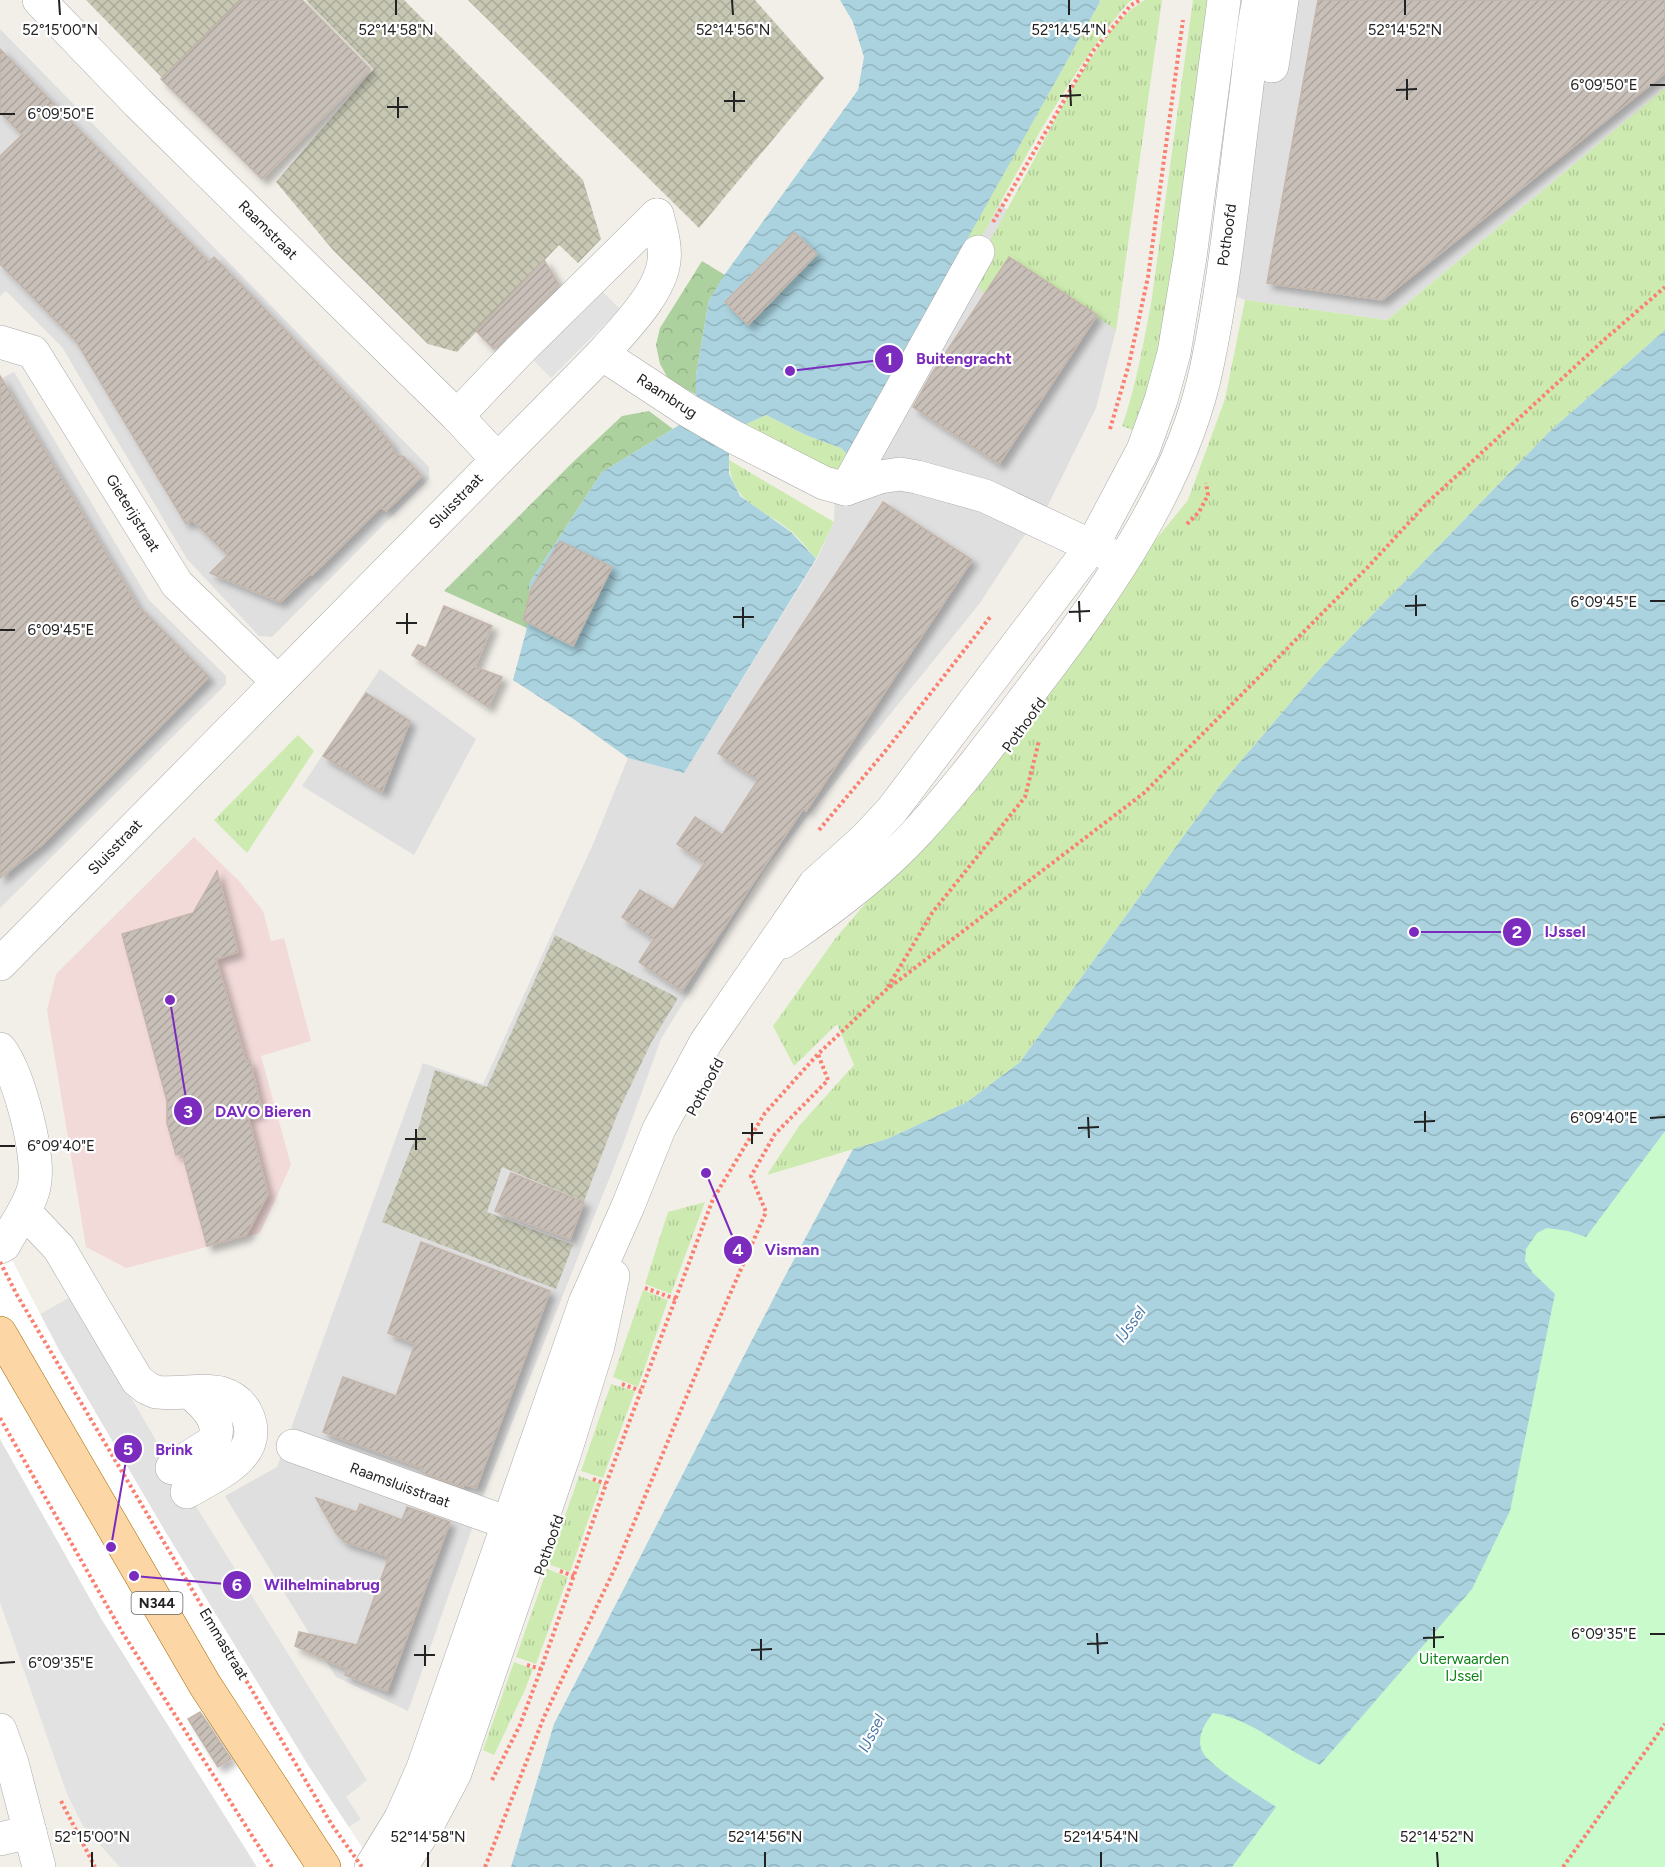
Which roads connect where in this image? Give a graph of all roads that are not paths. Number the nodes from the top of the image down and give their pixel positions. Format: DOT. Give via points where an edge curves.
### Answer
graph roads {
  1 [pos="39,0"];
  2 [pos="1224,0"];
  3 [pos="1259,0"];
  4 [pos="1282,0"];
  5 [pos="1251,213"];
  6 [pos="978,252"];
  7 [pos="0,342"];
  8 [pos="602,354"];
  9 [pos="457,416"];
  10 [pos="497,459"];
  11 [pos="846,489"];
  12 [pos="1092,546"];
  13 [pos="1122,562"];
  14 [pos="277,681"];
  15 [pos="770,951"];
  16 [pos="0,964"];
  17 [pos="0,1049"];
  18 [pos="628,1206"];
  19 [pos="9,1230"];
  20 [pos="0,1333"];
  21 [pos="293,1446"];
  22 [pos="180,1480"];
  23 [pos="508,1523"];
  24 [pos="0,1730"];
  25 [pos="15,1835"];
  26 [pos="377,1866"];
  27 [pos="39,1867"];
  28 [pos="324,1867"];
  1 -- 9 [label="street, Raamstraat" via="138,103"];
  2 -- 12 [label="street, Pothoofd" via="1174,353 1143,450"];
  3 -- 13 [label="street, Pothoofd" via="1207,368 1173,465"];
  4 -- 5 [label="street, Pothoofd"];
  6 -- 11 [label="street"];
  7 -- 14 [label="street, Gieterijstraat" via="33,352 177,584"];
  8 -- 9 [label="street, Sluisstraat" via="657,286 664,262 657,215"];
  8 -- 10 [label="street, Sluisstraat"];
  8 -- 11 [label="street, Raambrug" via="732,436 824,483"];
  9 -- 10 [label="street, Raamstraat"];
  10 -- 14 [label="street, Sluisstraat"];
  11 -- 12 [label="street" via="880,477 917,477 985,496"];
  12 -- 13 [label="street"];
  12 -- 15 [label="street, Pothoofd" via="892,810 815,884"];
  13 -- 15 [label="street, Pothoofd" via="1075,633 918,832 833,909"];
  14 -- 16 [label="street, Sluisstraat"];
  15 -- 18 [label="street, Pothoofd" via="706,1042 659,1129"];
  17 -- 19 [label="street" via="24,1102 34,1161 31,1198"];
  18 -- 23 [label="street, Pothoofd" via="585,1303"];
  18 -- 26 [label="street, Pothoofd" via="598,1346 455,1773 428,1826"];
  19 -- 22 [label="street" via="59,1248 137,1380 147,1388 156,1392 218,1392 238,1401 246,1410 251,1432 248,1449 238,1460"];
  20 -- 28 [label="main road, N344" via="205,1685"];
  21 -- 23 [label="street, Raamsluisstraat"];
  23 -- 26 [label="street, Pothoofd" via="423,1768"];
  24 -- 25 [label="street" via="12,1763"];
  25 -- 27 [label="street"];
}
